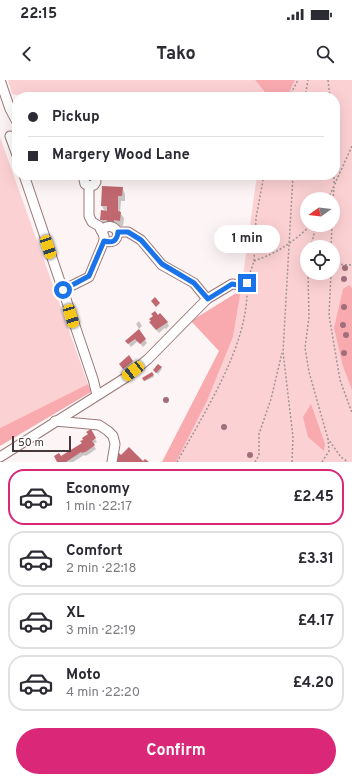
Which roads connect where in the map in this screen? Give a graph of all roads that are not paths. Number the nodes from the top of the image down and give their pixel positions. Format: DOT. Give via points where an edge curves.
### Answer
graph roads {
  1 [pos="0,80"];
  2 [pos="12,113"];
  3 [pos="10,136"];
  4 [pos="12,141"];
  5 [pos="26,180"];
  6 [pos="83,180"];
  7 [pos="96,180"];
  8 [pos="89,186"];
  9 [pos="101,230"];
  10 [pos="118,232"];
  11 [pos="104,241"];
  12 [pos="247,283"];
  13 [pos="63,290"];
  14 [pos="208,299"];
  15 [pos="97,395"];
  16 [pos="55,421"];
  17 [pos="0,457"];
  18 [pos="112,462"];
  1 -- 2 [label="lane"];
  3 -- 4 [label="lane"];
  5 -- 13 [label="lane"];
  6 -- 8 [label="lane" via="84,184"];
  7 -- 8 [label="lane" via="94,185"];
  8 -- 9 [label="lane" via="89,216"];
  9 -- 10 [label="lane" via="110,226"];
  9 -- 11 [label="lane"];
  10 -- 11 [label="lane" via="115,241"];
  10 -- 14 [label="lane" via="128,232 141,240 162,264 194,283"];
  11 -- 13 [label="lane" via="89,276"];
  12 -- 14 [label="lane" via="243,286 232,284"];
  13 -- 15 [label="lane"];
  14 -- 15 [label="lane" via="148,359 125,378"];
  15 -- 16 [label="lane"];
  16 -- 17 [label="lane"];
  16 -- 18 [label="lane" via="100,425 108,430 116,444"];
}
